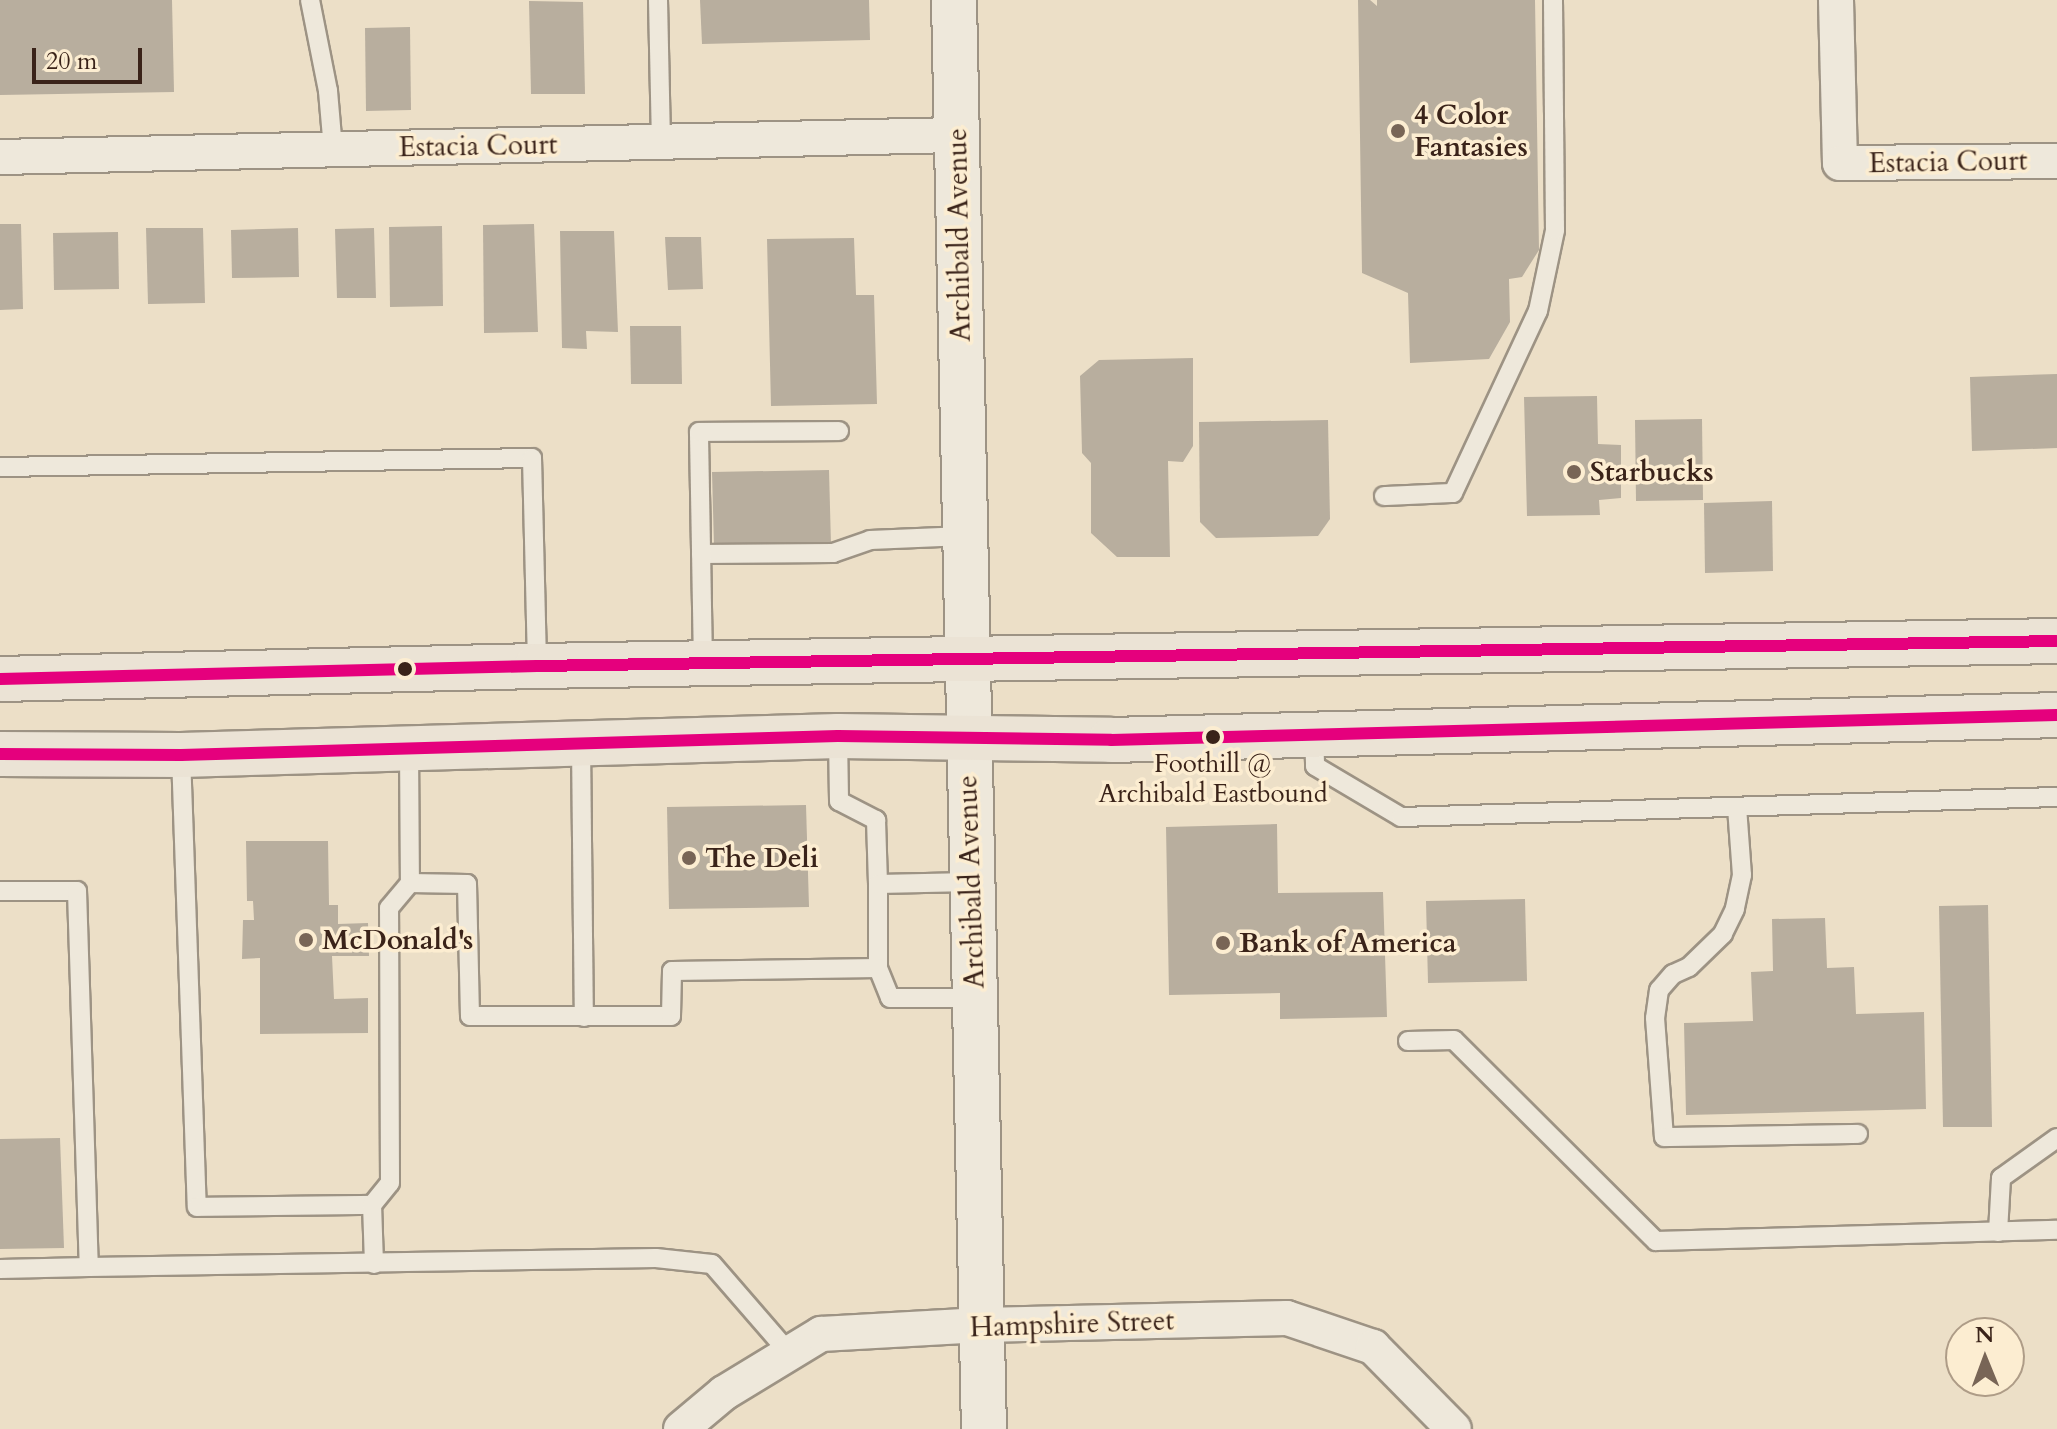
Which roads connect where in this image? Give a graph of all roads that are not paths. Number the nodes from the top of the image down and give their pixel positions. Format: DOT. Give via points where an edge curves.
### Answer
graph roads {
  1 [pos="310,0"];
  2 [pos="658,0"];
  3 [pos="954,0"];
  4 [pos="1553,0"];
  5 [pos="1836,0"];
  6 [pos="955,135"];
  7 [pos="661,142"];
  8 [pos="333,149"];
  9 [pos="0,157"];
  10 [pos="2057,161"];
  11 [pos="839,431"];
  12 [pos="0,467"];
  13 [pos="1384,496"];
  14 [pos="965,536"];
  15 [pos="701,554"];
  16 [pos="2057,641"];
  17 [pos="966,661"];
  18 [pos="703,664"];
  19 [pos="537,666"];
  20 [pos="0,679"];
  21 [pos="2057,715"];
  22 [pos="1314,734"];
  23 [pos="838,736"];
  24 [pos="967,740"];
  25 [pos="581,741"];
  26 [pos="409,746"];
  27 [pos="0,754"];
  28 [pos="181,755"];
  29 [pos="2057,797"];
  30 [pos="1737,807"];
  31 [pos="971,882"];
  32 [pos="410,883"];
  33 [pos="878,884"];
  34 [pos="0,891"];
  35 [pos="878,968"];
  36 [pos="974,998"];
  37 [pos="584,1017"];
  38 [pos="1408,1041"];
  39 [pos="1858,1134"];
  40 [pos="2057,1138"];
  41 [pos="372,1205"];
  42 [pos="2057,1230"];
  43 [pos="1998,1232"];
  44 [pos="374,1264"];
  45 [pos="89,1267"];
  46 [pos="0,1269"];
  47 [pos="982,1325"];
  48 [pos="789,1353"];
  49 [pos="681,1429"];
  50 [pos="984,1429"];
  51 [pos="1454,1429"];
  1 -- 8 [label="lane"];
  2 -- 7 [label="lane"];
  3 -- 6 [label="main road, Archibald Avenue"];
  4 -- 13 [label="lane" via="1555,230 1538,311 1453,493"];
  5 -- 10 [label="street, Estacia Court" via="1840,163"];
  6 -- 7 [label="street, Estacia Court"];
  6 -- 14 [label="main road, Archibald Avenue"];
  7 -- 8 [label="street, Estacia Court"];
  8 -- 9 [label="street, Estacia Court"];
  11 -- 15 [label="lane" via="699,432"];
  12 -- 19 [label="lane" via="532,458"];
  14 -- 15 [label="lane" via="870,540 833,553"];
  14 -- 17 [label="main road, Archibald Avenue"];
  15 -- 18 [label="lane"];
  16 -- 17 [label="main road"];
  17 -- 18 [label="main road"];
  17 -- 24 [label="main road, Archibald Avenue"];
  18 -- 19 [label="main road"];
  19 -- 20 [label="main road"];
  21 -- 22 [label="main road"];
  22 -- 24 [label="main road"];
  22 -- 30 [label="lane" via="1315,766 1401,817"];
  23 -- 24 [label="main road"];
  23 -- 25 [label="main road"];
  23 -- 33 [label="lane" via="839,801 876,820"];
  24 -- 31 [label="main road, Archibald Avenue"];
  25 -- 26 [label="main road"];
  25 -- 37 [label="lane"];
  26 -- 28 [label="main road"];
  26 -- 32 [label="lane"];
  27 -- 28 [label="main road"];
  28 -- 41 [label="lane" via="197,1207"];
  29 -- 30 [label="lane"];
  30 -- 39 [label="lane" via="1742,875 1735,909 1723,934 1659,990 1655,1018 1664,1137"];
  31 -- 33 [label="lane"];
  31 -- 36 [label="main road, Archibald Avenue"];
  32 -- 37 [label="lane" via="467,884 470,1016"];
  32 -- 41 [label="lane" via="389,908 390,1183"];
  33 -- 35 [label="lane"];
  34 -- 45 [label="lane" via="77,891"];
  35 -- 36 [label="lane" via="890,998"];
  35 -- 37 [label="lane" via="672,971 671,1016"];
  36 -- 47 [label="main road, Archibald Avenue"];
  38 -- 43 [label="lane" via="1454,1040 1656,1241"];
  40 -- 43 [label="lane" via="2001,1178"];
  41 -- 44 [label="lane"];
  42 -- 43 [label="lane"];
  44 -- 45 [label="lane"];
  44 -- 48 [label="lane" via="656,1258 712,1264"];
  45 -- 46 [label="lane"];
  47 -- 48 [label="street, Hampshire Street" via="821,1334"];
  47 -- 50 [label="main road, Archibald Avenue"];
  47 -- 51 [label="street, Hampshire Street" via="1287,1318 1373,1347"];
  48 -- 49 [label="street, Hampshire Street" via="724,1393"];
}
